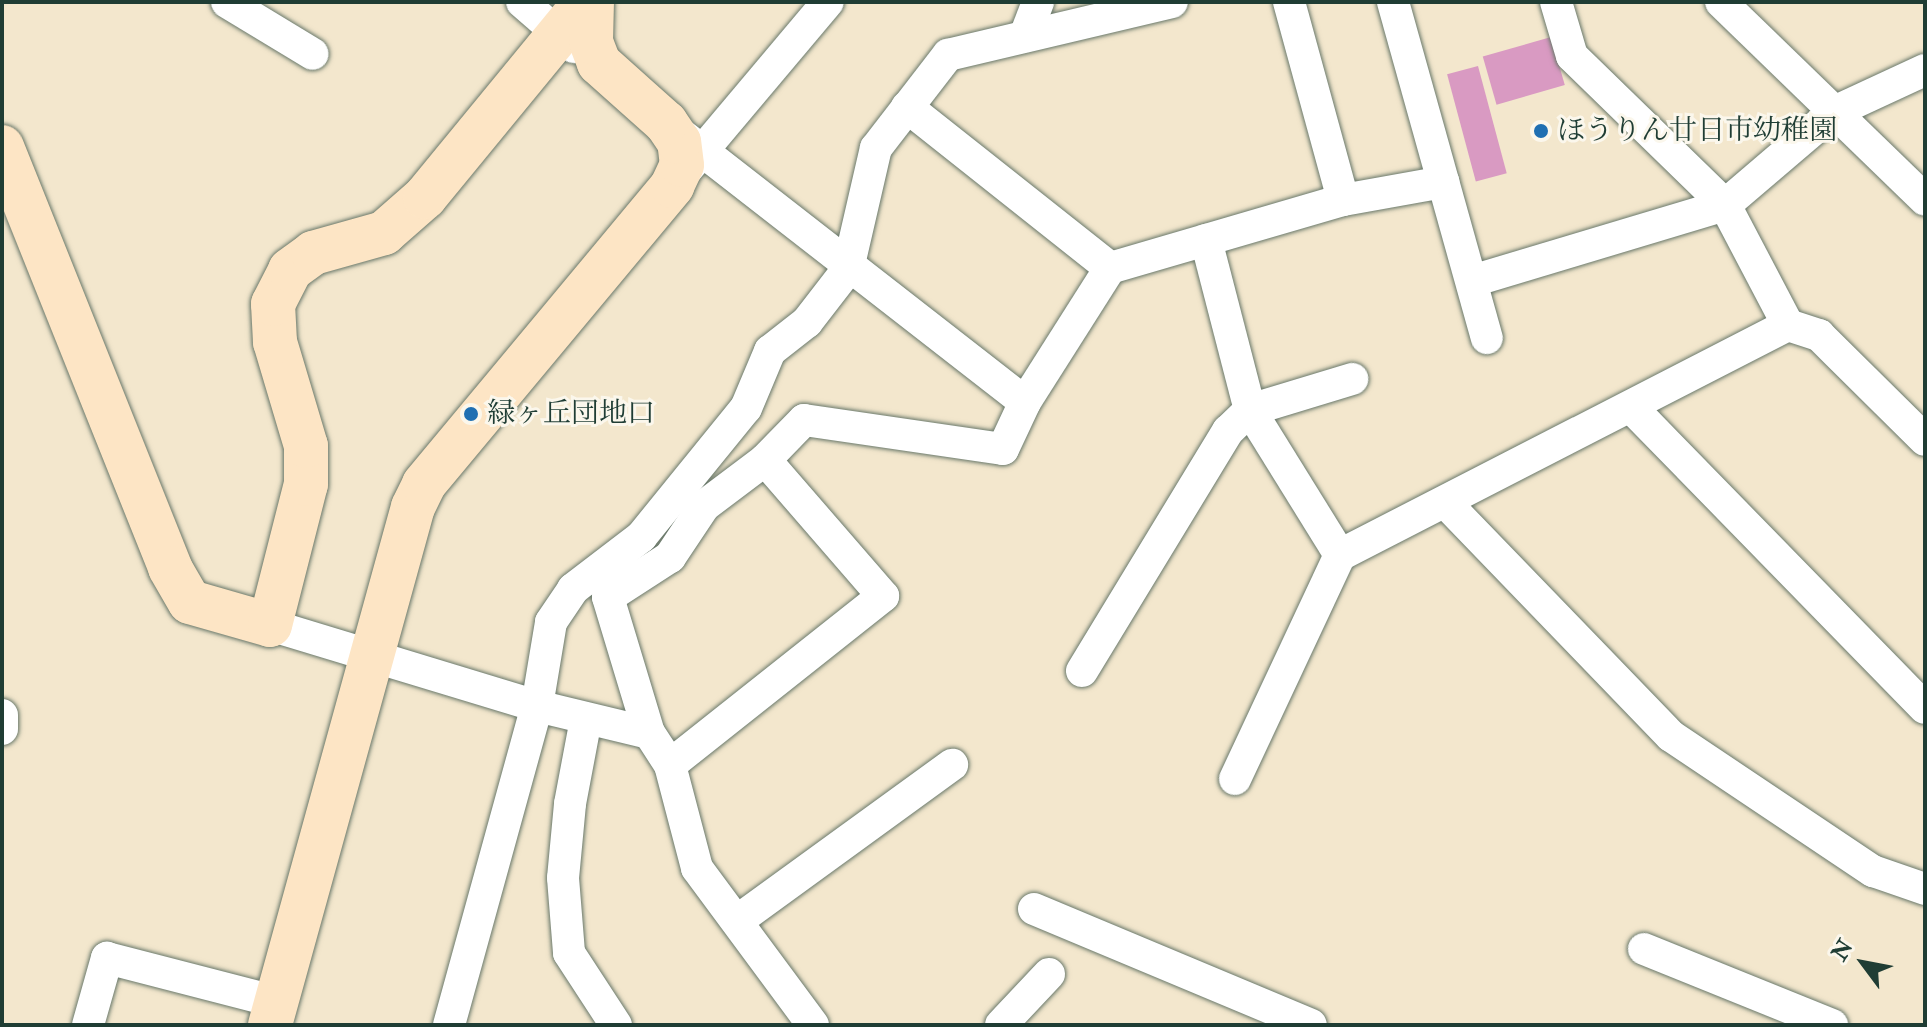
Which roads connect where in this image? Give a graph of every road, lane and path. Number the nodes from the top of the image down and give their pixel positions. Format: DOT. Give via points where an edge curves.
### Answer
graph roads {
  1 [pos="227,2"];
  2 [pos="522,2"];
  3 [pos="592,2"];
  4 [pos="828,2"];
  5 [pos="1038,2"];
  6 [pos="1172,2"];
  7 [pos="1289,2"];
  8 [pos="1393,2"];
  9 [pos="1556,2"];
  10 [pos="1721,2"];
  11 [pos="572,18"];
  12 [pos="1025,36"];
  13 [pos="313,54"];
  14 [pos="1925,70"];
  15 [pos="614,80"];
  16 [pos="907,107"];
  17 [pos="1834,112"];
  18 [pos="666,123"];
  19 [pos="2,147"];
  20 [pos="701,153"];
  21 [pos="1443,182"];
  22 [pos="672,186"];
  23 [pos="1343,200"];
  24 [pos="1925,200"];
  25 [pos="1725,205"];
  26 [pos="1206,240"];
  27 [pos="1110,268"];
  28 [pos="848,269"];
  29 [pos="1472,281"];
  30 [pos="1788,325"];
  31 [pos="1487,338"];
  32 [pos="1352,379"];
  33 [pos="1025,402"];
  34 [pos="1632,408"];
  35 [pos="1250,410"];
  36 [pos="1925,440"];
  37 [pos="765,460"];
  38 [pos="1445,502"];
  39 [pos="1340,555"];
  40 [pos="270,625"];
  41 [pos="370,658"];
  42 [pos="1082,671"];
  43 [pos="537,706"];
  44 [pos="1925,708"];
  45 [pos="2,715"];
  46 [pos="586,719"];
  47 [pos="2,729"];
  48 [pos="649,733"];
  49 [pos="670,765"];
  50 [pos="952,765"];
  51 [pos="1235,779"];
  52 [pos="1925,889"];
  53 [pos="1034,909"];
  54 [pos="737,921"];
  55 [pos="1644,949"];
  56 [pos="1049,974"];
  57 [pos="273,1013"];
  58 [pos="88,1025"];
  59 [pos="449,1025"];
  60 [pos="616,1025"];
  61 [pos="813,1025"];
  62 [pos="1001,1025"];
  63 [pos="1311,1025"];
  64 [pos="1832,1025"];
  1 -- 13 [label="street"];
  2 -- 11 [label="street"];
  3 -- 15 [label="street" via="591,42"];
  4 -- 20 [label="street"];
  5 -- 12 [label="street"];
  6 -- 12 [label="street"];
  7 -- 23 [label="street"];
  8 -- 21 [label="street"];
  9 -- 25 [label="street" via="1572,56"];
  10 -- 17 [label="street"];
  11 -- 15 [label="street"];
  11 -- 40 [label="street" via="425,197 384,233 313,253 290,270 273,304 275,342 306,446 306,484"];
  12 -- 16 [label="street" via="948,55"];
  14 -- 17 [label="street"];
  15 -- 18 [label="street"];
  16 -- 27 [label="street"];
  16 -- 28 [label="street" via="876,148"];
  17 -- 24 [label="street"];
  17 -- 25 [label="street"];
  18 -- 20 [label="street"];
  18 -- 22 [label="street" via="679,142 682,165"];
  19 -- 40 [label="street" via="170,568 190,602"];
  20 -- 22 [label="street"];
  20 -- 28 [label="street"];
  21 -- 23 [label="street"];
  21 -- 29 [label="street"];
  22 -- 41 [label="street" via="424,484 404,530"];
  23 -- 26 [label="street"];
  25 -- 29 [label="street"];
  25 -- 30 [label="street"];
  26 -- 27 [label="street"];
  26 -- 35 [label="street"];
  27 -- 33 [label="street"];
  28 -- 33 [label="street"];
  28 -- 43 [label="street" via="807,322 770,351 746,408 641,537 573,589 551,622"];
  29 -- 31 [label="street"];
  30 -- 34 [label="street"];
  30 -- 36 [label="street" via="1819,335"];
  32 -- 35 [label="street"];
  33 -- 37 [label="street" via="1003,449 804,420"];
  34 -- 38 [label="street"];
  34 -- 44 [label="street"];
  35 -- 39 [label="street"];
  35 -- 42 [label="street" via="1228,431"];
  37 -- 48 [label="street" via="704,506 670,557 608,597"];
  37 -- 49 [label="street" via="883,596"];
  38 -- 39 [label="street"];
  38 -- 52 [label="street" via="1671,736 1873,871"];
  39 -- 51 [label="street"];
  40 -- 41 [label="street"];
  41 -- 43 [label="street"];
  41 -- 57 [label="street"];
  43 -- 46 [label="street"];
  43 -- 59 [label="street"];
  45 -- 47 [label="street"];
  46 -- 48 [label="street"];
  46 -- 60 [label="street" via="563,878 569,953"];
  48 -- 49 [label="street"];
  49 -- 54 [label="street" via="697,868"];
  50 -- 54 [label="street"];
  53 -- 63 [label="street"];
  54 -- 61 [label="street"];
  55 -- 64 [label="street"];
  56 -- 62 [label="street"];
  57 -- 58 [label="street" via="107,958"];
}
